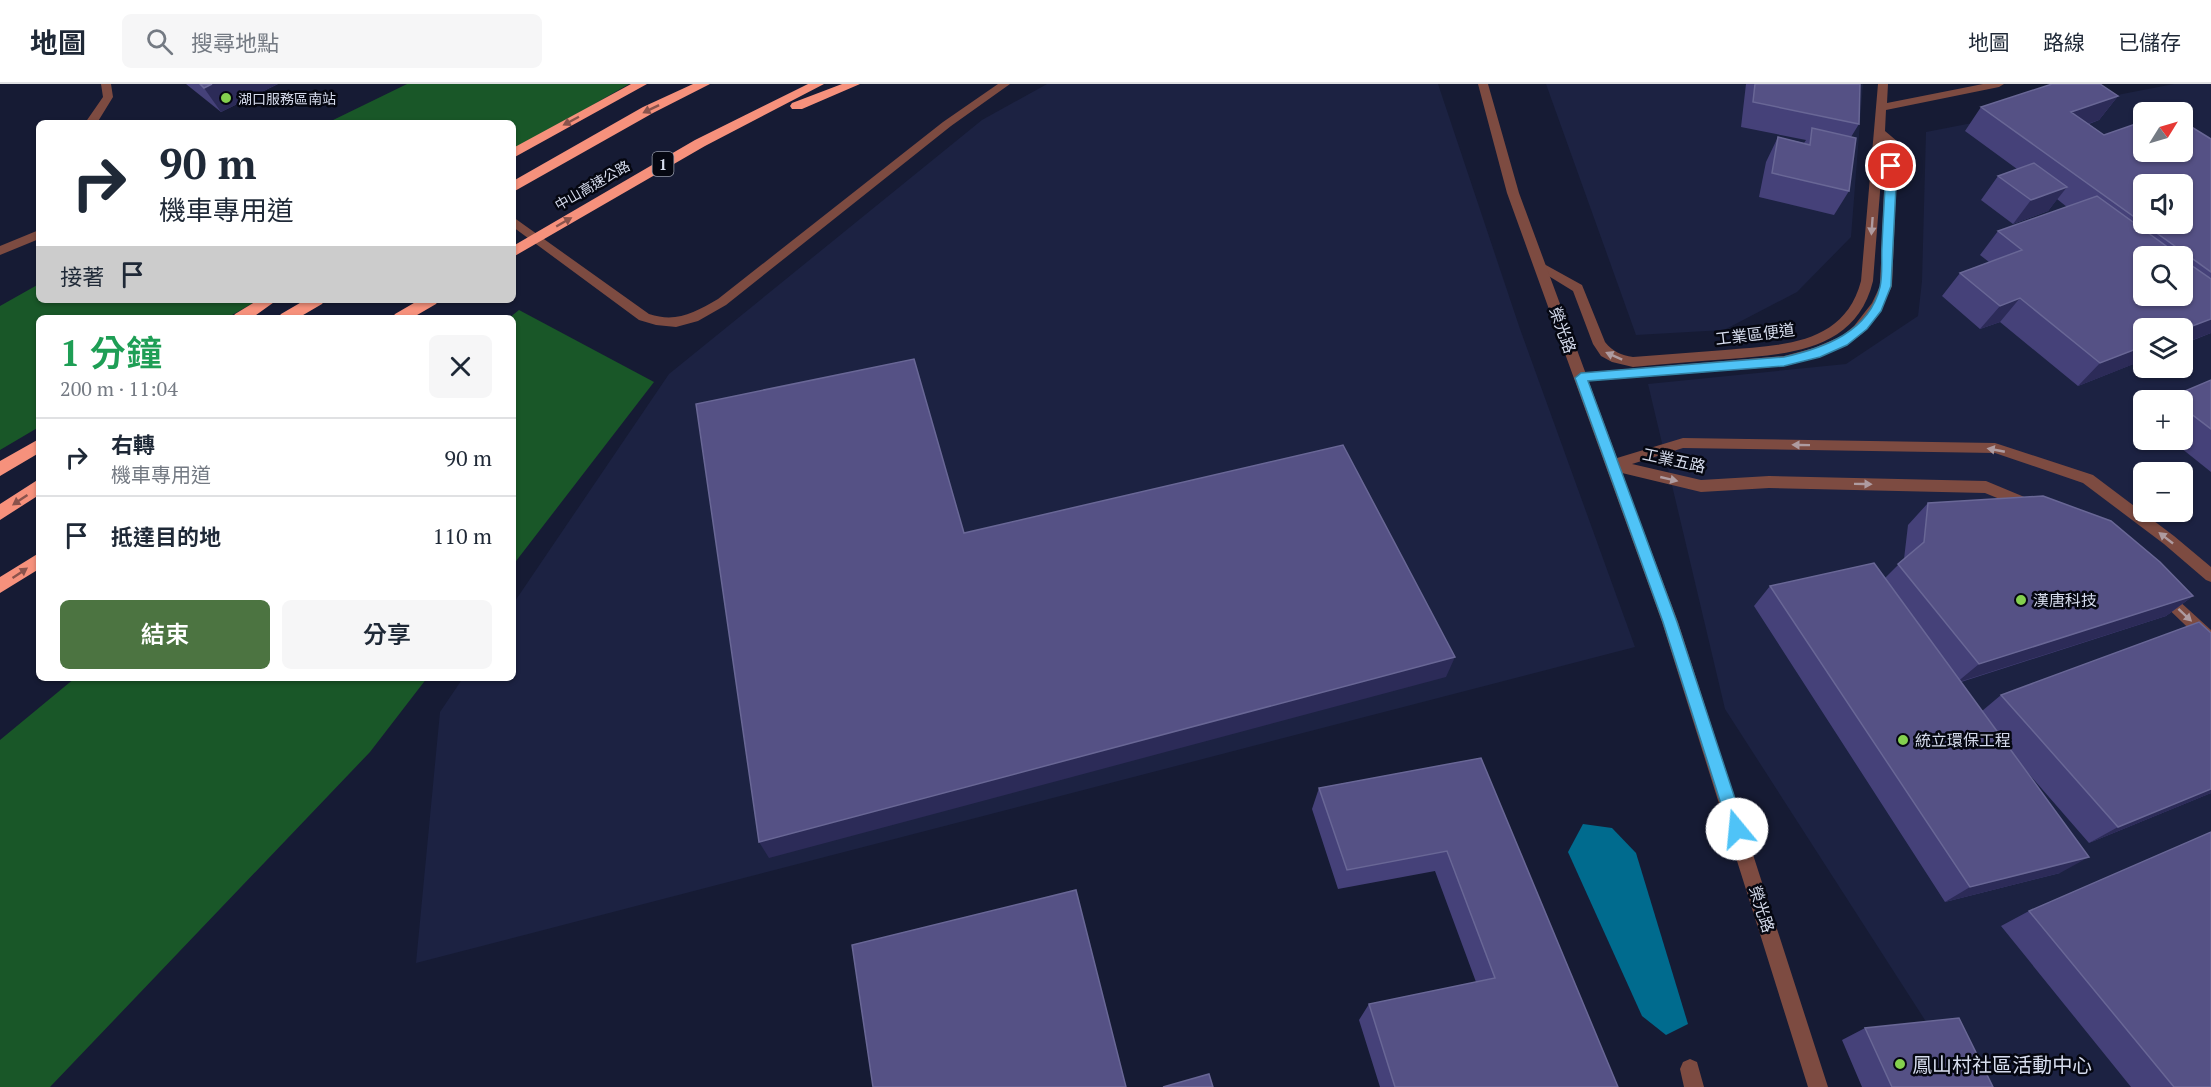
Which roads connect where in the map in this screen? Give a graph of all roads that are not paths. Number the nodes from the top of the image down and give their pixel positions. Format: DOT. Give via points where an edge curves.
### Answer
graph roads {
  1 [pos="106,84"];
  2 [pos="641,84"];
  3 [pos="704,84"];
  4 [pos="818,84"];
  5 [pos="854,84"];
  6 [pos="1005,84"];
  7 [pos="1483,84"];
  8 [pos="1883,84"];
  9 [pos="1999,84"];
  10 [pos="1881,108"];
  11 [pos="93,120"];
  12 [pos="1879,132"];
  13 [pos="700,143"];
  14 [pos="516,152"];
  15 [pos="516,185"];
  16 [pos="516,223"];
  17 [pos="36,235"];
  18 [pos="516,250"];
  19 [pos="0,251"];
  20 [pos="1540,267"];
  21 [pos="264,303"];
  22 [pos="312,303"];
  23 [pos="425,303"];
  24 [pos="245,315"];
  25 [pos="291,315"];
  26 [pos="405,315"];
  27 [pos="1581,378"];
  28 [pos="36,447"];
  29 [pos="1612,465"];
  30 [pos="0,469"];
  31 [pos="36,488"];
  32 [pos="2041,510"];
  33 [pos="0,513"];
  34 [pos="36,562"];
  35 [pos="2211,576"];
  36 [pos="0,586"];
  37 [pos="2153,586"];
  38 [pos="2211,640"];
  39 [pos="1818,1087"];
  1 -- 11 [label="street" via="108,97"];
  2 -- 14 [label="highway, one-way"];
  3 -- 15 [label="highway, one-way" via="648,110"];
  4 -- 13 [label="highway, 中山高速公路 / 1"];
  5 -- 13 [label="highway"];
  6 -- 16 [label="street" via="947,124 712,308 682,322 662,324 644,317"];
  7 -- 20 [label="street, 榮光路" via="1513,193"];
  8 -- 10 [label="street, 工業區便道"];
  9 -- 10 [label="street"];
  10 -- 12 [label="street, 工業區便道"];
  12 -- 20 [label="street, 工業區便道, one-way" via="1862,302 1831,333 1806,344 1665,361 1617,359 1599,344 1578,288"];
  12 -- 27 [label="street" via="1892,142 1886,286 1877,308 1863,326 1816,354 1784,361"];
  18 -- 13 [label="highway, 中山高速公路 / 1, one-way"];
  17 -- 19 [label="street"];
  20 -- 27 [label="street, 榮光路"];
  21 -- 24 [label="highway"];
  22 -- 25 [label="highway"];
  23 -- 26 [label="highway"];
  27 -- 29 [label="street, 榮光路"];
  28 -- 30 [label="highway"];
  29 -- 32 [label="street, 工業五路, one-way" via="1701,486 1769,482 1986,487"];
  35 -- 29 [label="street, 工業五路, one-way" via="2088,480 1995,448 1683,443"];
  29 -- 39 [label="street, 榮光路" via="1670,622"];
  31 -- 33 [label="highway, one-way"];
  36 -- 34 [label="highway, one-way"];
  37 -- 38 [label="street, one-way"];
}
